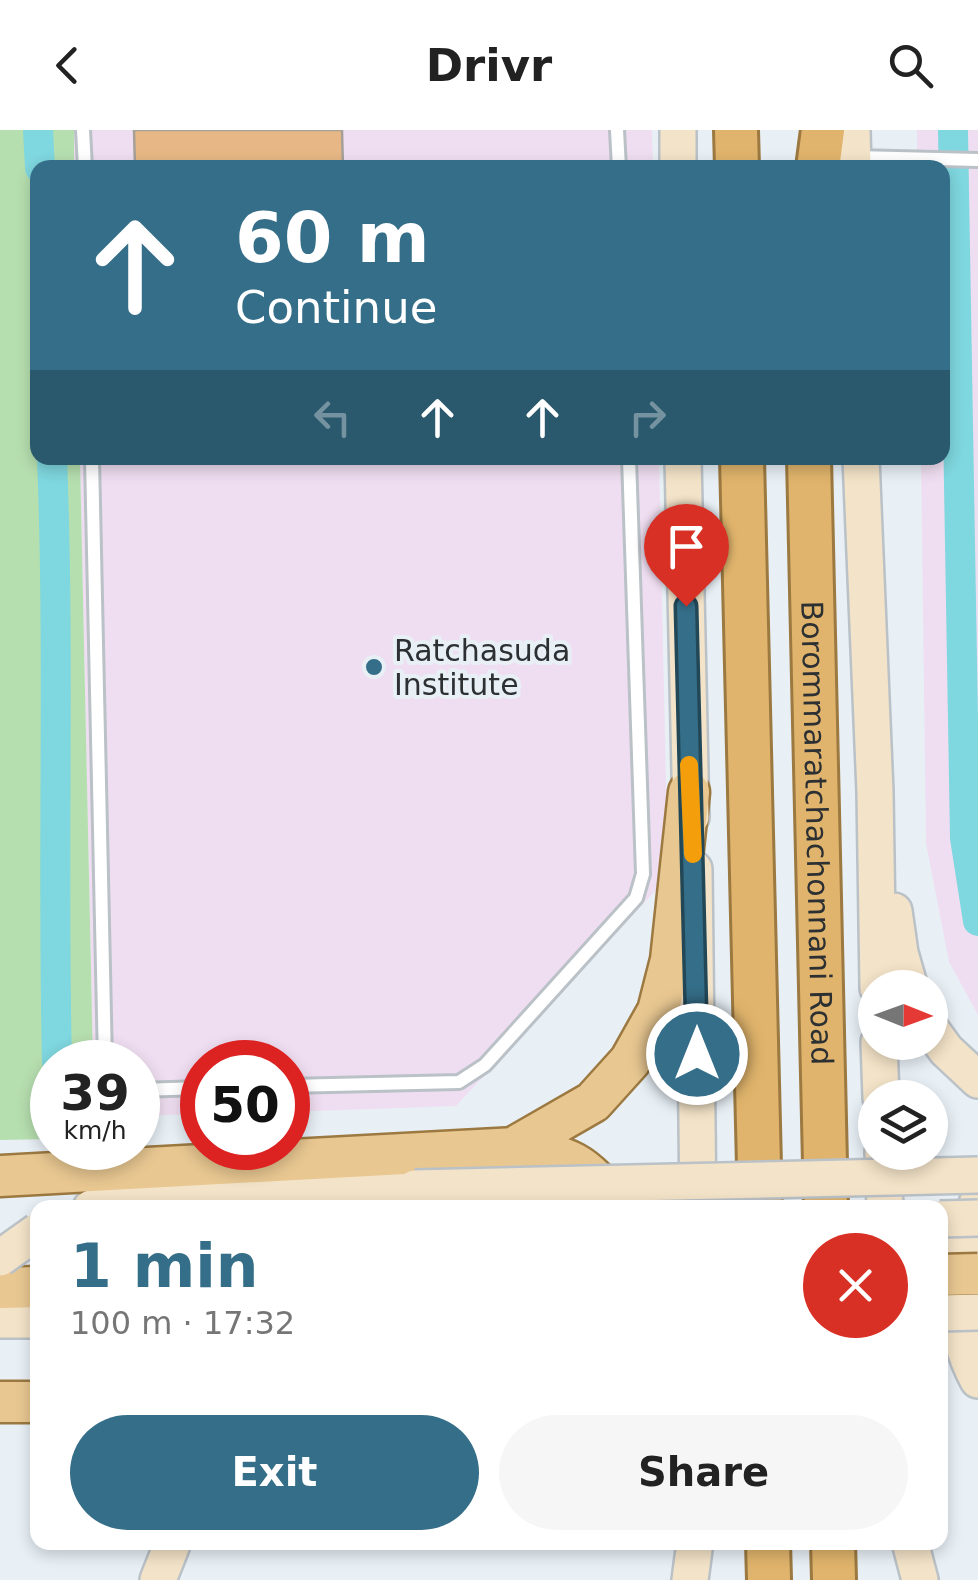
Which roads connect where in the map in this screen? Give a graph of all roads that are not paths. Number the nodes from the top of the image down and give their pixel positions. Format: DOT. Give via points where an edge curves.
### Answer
graph roads {
  1 [pos="84,130"];
  2 [pos="617,130"];
  3 [pos="678,130"];
  4 [pos="736,130"];
  5 [pos="803,130"];
  6 [pos="840,150"];
  7 [pos="84,160"];
  8 [pos="618,160"];
  9 [pos="678,160"];
  10 [pos="737,160"];
  11 [pos="804,160"];
  12 [pos="929,160"];
  13 [pos="978,160"];
  14 [pos="950,161"];
  15 [pos="92,465"];
  16 [pos="629,465"];
  17 [pos="684,465"];
  18 [pos="717,465"];
  19 [pos="742,465"];
  20 [pos="810,465"];
  21 [pos="861,469"];
  22 [pos="744,600"];
  23 [pos="690,792"];
  24 [pos="875,792"];
  25 [pos="878,970"];
  26 [pos="905,970"];
  27 [pos="105,1040"];
  28 [pos="948,1052"];
  29 [pos="978,1080"];
  30 [pos="310,1085"];
  31 [pos="513,1148"];
  32 [pos="884,1170"];
  33 [pos="978,1174"];
  34 [pos="0,1176"];
  35 [pos="127,1200"];
  36 [pos="613,1200"];
  37 [pos="698,1200"];
  38 [pos="760,1200"];
  39 [pos="826,1200"];
  40 [pos="885,1200"];
  41 [pos="978,1201"];
  42 [pos="978,1218"];
  43 [pos="948,1219"];
  44 [pos="30,1237"];
  45 [pos="30,1241"];
  46 [pos="0,1242"];
  47 [pos="0,1258"];
  48 [pos="978,1274"];
  49 [pos="948,1275"];
  50 [pos="30,1287"];
  51 [pos="0,1288"];
  52 [pos="978,1312"];
  53 [pos="948,1313"];
  54 [pos="0,1320"];
  55 [pos="30,1320"];
  56 [pos="978,1380"];
  57 [pos="0,1402"];
  58 [pos="30,1402"];
  59 [pos="170,1550"];
  60 [pos="694,1550"];
  61 [pos="768,1550"];
  62 [pos="833,1550"];
  63 [pos="912,1550"];
  64 [pos="158,1580"];
  65 [pos="690,1580"];
  66 [pos="769,1580"];
  67 [pos="834,1580"];
  68 [pos="920,1580"];
  1 -- 7 [label="lane"];
  2 -- 8 [label="lane"];
  3 -- 9 [label="main road"];
  4 -- 10 [label="highway"];
  5 -- 11 [label="highway"];
  6 -- 12 [label="lane"];
  13 -- 14 [label="lane"];
  15 -- 27 [label="lane"];
  16 -- 30 [label="lane" via="643,874 636,898 470,1077"];
  17 -- 23 [label="main road"];
  18 -- 22 [label="highway"];
  19 -- 22 [label="highway"];
  20 -- 39 [label="highway, Borommaratchachonnani Road"];
  21 -- 24 [label="main road"];
  22 -- 38 [label="highway"];
  23 -- 31 [label="main road" via="671,960 658,1011 630,1061 593,1102"];
  23 -- 37 [label="main road"];
  24 -- 25 [label="main road"];
  24 -- 26 [label="main road"];
  28 -- 29 [label="main road"];
  31 -- 34 [label="main road" via="107,1164"];
  31 -- 36 [label="main road" via="577,1162"];
  32 -- 40 [label="main road"];
  33 -- 35 [label="main road, bridge"];
  41 -- 56 [label="main road" via="956,1311"];
  42 -- 43 [label="main road, bridge"];
  44 -- 47 [label="main road, bridge"];
  45 -- 46 [label="main road, bridge"];
  48 -- 49 [label="main road, bridge"];
  50 -- 51 [label="main road"];
  52 -- 53 [label="main road, bridge"];
  54 -- 55 [label="main road"];
  57 -- 58 [label="main road"];
  59 -- 64 [label="main road"];
  60 -- 65 [label="main road"];
  61 -- 66 [label="highway"];
  62 -- 67 [label="highway"];
  63 -- 68 [label="main road"];
}
